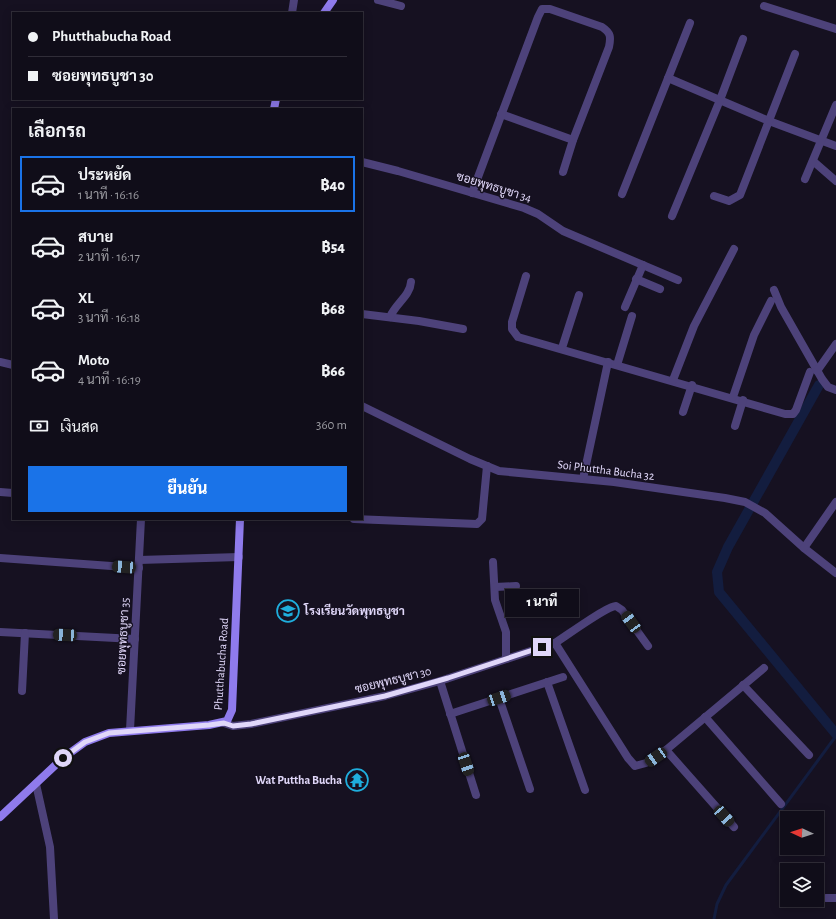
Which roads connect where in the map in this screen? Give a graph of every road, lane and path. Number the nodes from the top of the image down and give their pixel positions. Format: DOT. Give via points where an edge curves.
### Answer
graph roads {
  1 [pos="294,0"];
  2 [pos="333,0"];
  3 [pos="378,0"];
  4 [pos="401,6"];
  5 [pos="764,6"];
  6 [pos="292,12"];
  7 [pos="325,12"];
  8 [pos="690,23"];
  9 [pos="836,29"];
  10 [pos="743,39"];
  11 [pos="795,54"];
  12 [pos="668,78"];
  13 [pos="720,100"];
  14 [pos="836,104"];
  15 [pos="501,114"];
  16 [pos="769,121"];
  17 [pos="573,140"];
  18 [pos="822,141"];
  19 [pos="836,146"];
  20 [pos="813,161"];
  21 [pos="363,162"];
  22 [pos="563,172"];
  23 [pos="805,179"];
  24 [pos="836,181"];
  25 [pos="472,193"];
  26 [pos="622,194"];
  27 [pos="714,196"];
  28 [pos="672,216"];
  29 [pos="734,249"];
  30 [pos="643,265"];
  31 [pos="526,276"];
  32 [pos="636,279"];
  33 [pos="678,280"];
  34 [pos="411,282"];
  35 [pos="660,289"];
  36 [pos="774,290"];
  37 [pos="579,295"];
  38 [pos="771,302"];
  39 [pos="625,307"];
  40 [pos="363,314"];
  41 [pos="632,316"];
  42 [pos="390,317"];
  43 [pos="463,329"];
  44 [pos="836,344"];
  45 [pos="562,348"];
  46 [pos="0,362"];
  47 [pos="608,362"];
  48 [pos="12,365"];
  49 [pos="617,365"];
  50 [pos="814,372"];
  51 [pos="673,380"];
  52 [pos="692,385"];
  53 [pos="836,390"];
  54 [pos="733,397"];
  55 [pos="743,400"];
  56 [pos="363,406"];
  57 [pos="683,412"];
  58 [pos="735,426"];
  59 [pos="486,466"];
  60 [pos="583,479"];
  61 [pos="0,492"];
  62 [pos="12,493"];
  63 [pos="836,502"];
  64 [pos="363,519"];
  65 [pos="141,520"];
  66 [pos="240,520"];
  67 [pos="804,548"];
  68 [pos="239,557"];
  69 [pos="0,558"];
  70 [pos="493,562"];
  71 [pos="139,564"];
  72 [pos="836,573"];
  73 [pos="516,586"];
  74 [pos="495,587"];
  75 [pos="0,632"];
  76 [pos="25,633"];
  77 [pos="135,639"];
  78 [pos="555,642"];
  79 [pos="648,646"];
  80 [pos="506,659"];
  81 [pos="764,668"];
  82 [pos="563,677"];
  83 [pos="440,681"];
  84 [pos="547,682"];
  85 [pos="744,685"];
  86 [pos="22,691"];
  87 [pos="499,698"];
  88 [pos="450,714"];
  89 [pos="705,717"];
  90 [pos="224,723"];
  91 [pos="130,730"];
  92 [pos="666,750"];
  93 [pos="808,756"];
  94 [pos="36,784"];
  95 [pos="530,789"];
  96 [pos="585,790"];
  97 [pos="476,795"];
  98 [pos="781,804"];
  99 [pos="0,816"];
  100 [pos="734,827"];
  101 [pos="826,898"];
  102 [pos="836,898"];
  103 [pos="54,919"];
  1 -- 6 [label="street"];
  2 -- 7 [label="main road"];
  3 -- 4 [label="street"];
  5 -- 9 [label="street"];
  8 -- 12 [label="street"];
  10 -- 13 [label="street"];
  11 -- 16 [label="street"];
  12 -- 13 [label="street"];
  12 -- 26 [label="street"];
  13 -- 16 [label="street"];
  13 -- 28 [label="street"];
  14 -- 18 [label="street"];
  15 -- 17 [label="street"];
  15 -- 17 [label="street" via="542,10 550,9 602,27 611,37 609,47"];
  15 -- 25 [label="street"];
  16 -- 18 [label="street"];
  16 -- 27 [label="street" via="740,195 729,201"];
  17 -- 22 [label="street"];
  18 -- 19 [label="street"];
  18 -- 20 [label="street"];
  20 -- 23 [label="street"];
  20 -- 24 [label="street"];
  21 -- 25 [label="street, ซอยพุทธบูชา 34"];
  25 -- 30 [label="street, ซอยพุทธบูชา 34" via="538,214 563,231"];
  29 -- 51 [label="street" via="694,326"];
  30 -- 32 [label="street"];
  30 -- 33 [label="street, ซอยพุทธบูชา 34"];
  31 -- 45 [label="street" via="512,322 514,333 518,337"];
  32 -- 35 [label="street"];
  32 -- 39 [label="street"];
  34 -- 42 [label="street" via="411,289 394,307"];
  36 -- 50 [label="street"];
  37 -- 45 [label="street"];
  38 -- 54 [label="street" via="754,335"];
  40 -- 42 [label="street"];
  41 -- 49 [label="street"];
  42 -- 43 [label="street"];
  44 -- 50 [label="street"];
  45 -- 47 [label="street"];
  46 -- 48 [label="street"];
  47 -- 49 [label="street"];
  47 -- 60 [label="street"];
  49 -- 51 [label="street"];
  50 -- 53 [label="street"];
  50 -- 55 [label="street" via="793,414"];
  51 -- 52 [label="street"];
  52 -- 54 [label="street"];
  52 -- 57 [label="street"];
  54 -- 55 [label="street"];
  55 -- 58 [label="street"];
  56 -- 59 [label="street, Soi Phuttha Bucha 32"];
  59 -- 60 [label="street, Soi Phuttha Bucha 32" via="500,471"];
  59 -- 64 [label="street" via="482,519 478,524"];
  60 -- 67 [label="street, Soi Phuttha Bucha 32" via="745,502 764,513"];
  61 -- 62 [label="street"];
  63 -- 67 [label="street"];
  65 -- 71 [label="street, ซอยพุทธบูชา 35"];
  66 -- 68 [label="main road, Phutthabucha Road"];
  67 -- 72 [label="street, Soi Phuttha Bucha 32"];
  68 -- 71 [label="street"];
  68 -- 90 [label="main road, Phutthabucha Road" via="232,710"];
  69 -- 71 [label="street"];
  70 -- 74 [label="street"];
  71 -- 77 [label="street, ซอยพุทธบูชา 35"];
  73 -- 74 [label="street"];
  74 -- 80 [label="street" via="498,608 506,632"];
  75 -- 76 [label="street"];
  76 -- 77 [label="street"];
  76 -- 86 [label="street"];
  77 -- 91 [label="street, ซอยพุทธบูชา 35"];
  78 -- 79 [label="street, ซอยพุทธบูชา 30" via="605,609 616,606 622,610"];
  78 -- 80 [label="street, ซอยพุทธบูชา 30"];
  78 -- 92 [label="street" via="635,766 646,763"];
  80 -- 83 [label="street, ซอยพุทธบูชา 30"];
  81 -- 85 [label="street"];
  82 -- 84 [label="street"];
  83 -- 88 [label="street"];
  83 -- 90 [label="street, ซอยพุทธบูชา 30" via="284,718 233,726"];
  84 -- 87 [label="street"];
  84 -- 96 [label="street"];
  85 -- 89 [label="street"];
  85 -- 93 [label="street"];
  87 -- 88 [label="street"];
  87 -- 95 [label="street"];
  88 -- 97 [label="street"];
  89 -- 92 [label="street"];
  89 -- 98 [label="street"];
  90 -- 91 [label="main road, Phutthabucha Road"];
  91 -- 94 [label="main road, Phutthabucha Road" via="109,733 85,742 63,758"];
  92 -- 100 [label="street"];
  94 -- 99 [label="main road, Phutthabucha Road"];
  94 -- 103 [label="street" via="50,847"];
  101 -- 102 [label="street"];
}
